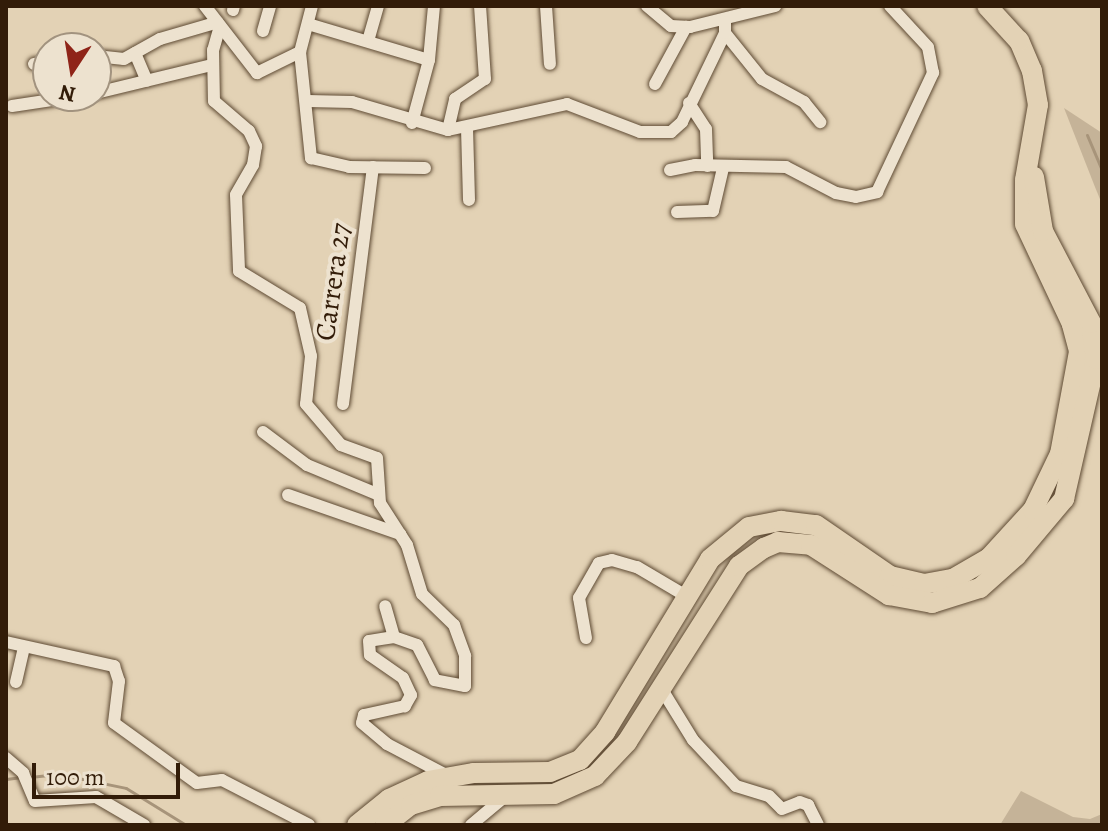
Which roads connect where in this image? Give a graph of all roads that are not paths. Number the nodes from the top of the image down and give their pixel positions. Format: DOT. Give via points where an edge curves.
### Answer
graph roads {
  1 [pos="205,6"];
  2 [pos="270,6"];
  3 [pos="312,6"];
  4 [pos="378,6"];
  5 [pos="434,6"];
  6 [pos="480,6"];
  7 [pos="546,6"];
  8 [pos="647,6"];
  9 [pos="775,6"];
  10 [pos="890,6"];
  11 [pos="987,6"];
  12 [pos="661,15"];
  13 [pos="219,24"];
  14 [pos="308,24"];
  15 [pos="686,27"];
  16 [pos="725,28"];
  17 [pos="263,31"];
  18 [pos="368,41"];
  19 [pos="300,52"];
  20 [pos="135,53"];
  21 [pos="112,60"];
  22 [pos="429,60"];
  23 [pos="550,64"];
  24 [pos="212,65"];
  25 [pos="147,81"];
  26 [pos="655,84"];
  27 [pos="112,89"];
  28 [pos="308,101"];
  29 [pos="32,103"];
  30 [pos="689,103"];
  31 [pos="12,106"];
  32 [pos="820,122"];
  33 [pos="412,123"];
  34 [pos="467,128"];
  35 [pos="448,130"];
  36 [pos="1031,153"];
  37 [pos="707,166"];
  38 [pos="373,167"];
  39 [pos="425,168"];
  40 [pos="723,168"];
  41 [pos="670,170"];
  42 [pos="469,200"];
  43 [pos="677,212"];
  44 [pos="343,404"];
  45 [pos="263,432"];
  46 [pos="377,494"];
  47 [pos="288,495"];
  48 [pos="400,534"];
  49 [pos="686,596"];
  50 [pos="385,606"];
  51 [pos="394,637"];
  52 [pos="586,638"];
  53 [pos="6,642"];
  54 [pos="24,647"];
  55 [pos="16,682"];
  56 [pos="661,688"];
  57 [pos="6,758"];
  58 [pos="448,776"];
  59 [pos="508,794"];
  60 [pos="144,825"];
  61 [pos="309,825"];
  62 [pos="357,825"];
  63 [pos="385,825"];
  64 [pos="471,825"];
  65 [pos="818,825"];
  1 -- 13 [label="street"];
  2 -- 17 [label="street"];
  3 -- 14 [label="street"];
  4 -- 18 [label="street"];
  5 -- 22 [label="street"];
  6 -- 35 [label="street" via="485,79 455,99"];
  7 -- 23 [label="street"];
  8 -- 12 [label="street"];
  9 -- 16 [label="street"];
  10 -- 40 [label="street" via="928,47 933,73 877,192 856,197 821,189 794,170"];
  11 -- 36 [label="highway" via="1019,41 1032,71 1038,105"];
  12 -- 15 [label="street"];
  13 -- 19 [label="street" via="257,73"];
  13 -- 20 [label="street" via="160,39"];
  13 -- 24 [label="street"];
  14 -- 18 [label="street"];
  14 -- 19 [label="street"];
  15 -- 16 [label="street"];
  15 -- 26 [label="street"];
  16 -- 30 [label="street"];
  16 -- 32 [label="street" via="762,79 804,102"];
  18 -- 22 [label="street"];
  19 -- 28 [label="street"];
  20 -- 21 [label="street"];
  20 -- 25 [label="street"];
  22 -- 33 [label="street"];
  24 -- 25 [label="street"];
  24 -- 46 [label="street" via="214,101 249,131 256,146 253,165 235,199 239,271 300,308 311,356 306,404 341,445 377,458"];
  25 -- 27 [label="street"];
  28 -- 33 [label="street" via="352,102"];
  28 -- 38 [label="street" via="311,158"];
  29 -- 31 [label="street"];
  30 -- 34 [label="street" via="682,122 671,132 640,132 567,104"];
  30 -- 37 [label="street" via="706,129"];
  33 -- 35 [label="street"];
  34 -- 35 [label="street"];
  34 -- 42 [label="street"];
  36 -- 49 [label="highway" via="1025,224 1072,324 1079,351 1060,454 1033,510 989,558 953,579 924,584 890,576 816,525 766,523 730,538"];
  36 -- 56 [label="highway" via="1043,231 1086,311 1096,359 1071,483 1057,512 980,588 932,603 889,595 811,545 778,542 764,548 739,566"];
  37 -- 40 [label="street"];
  37 -- 41 [label="street"];
  38 -- 39 [label="street"];
  38 -- 44 [label="street, Carrera 27"];
  40 -- 43 [label="street" via="713,211"];
  45 -- 46 [label="street" via="307,465"];
  46 -- 48 [label="street"];
  47 -- 48 [label="street"];
  48 -- 51 [label="street" via="422,594 454,625 465,656 465,686 435,680 417,645"];
  49 -- 52 [label="street" via="658,576 606,560 592,571 579,598"];
  49 -- 58 [label="highway" via="605,732 580,760 550,772"];
  50 -- 51 [label="street"];
  51 -- 58 [label="street" via="369,641 370,655 403,678 411,695 405,706 364,715 362,723"];
  53 -- 54 [label="street"];
  54 -- 55 [label="street"];
  54 -- 61 [label="street" via="114,666 119,681 114,723 197,783 222,780"];
  56 -- 59 [label="highway" via="627,742 595,776 554,794"];
  56 -- 65 [label="street" via="693,740 736,786 769,796 782,809 800,802 808,805"];
  57 -- 60 [label="street" via="23,773 35,801 96,797"];
  58 -- 62 [label="highway" via="389,799"];
  59 -- 63 [label="highway" via="423,800"];
  59 -- 64 [label="street"];
}
